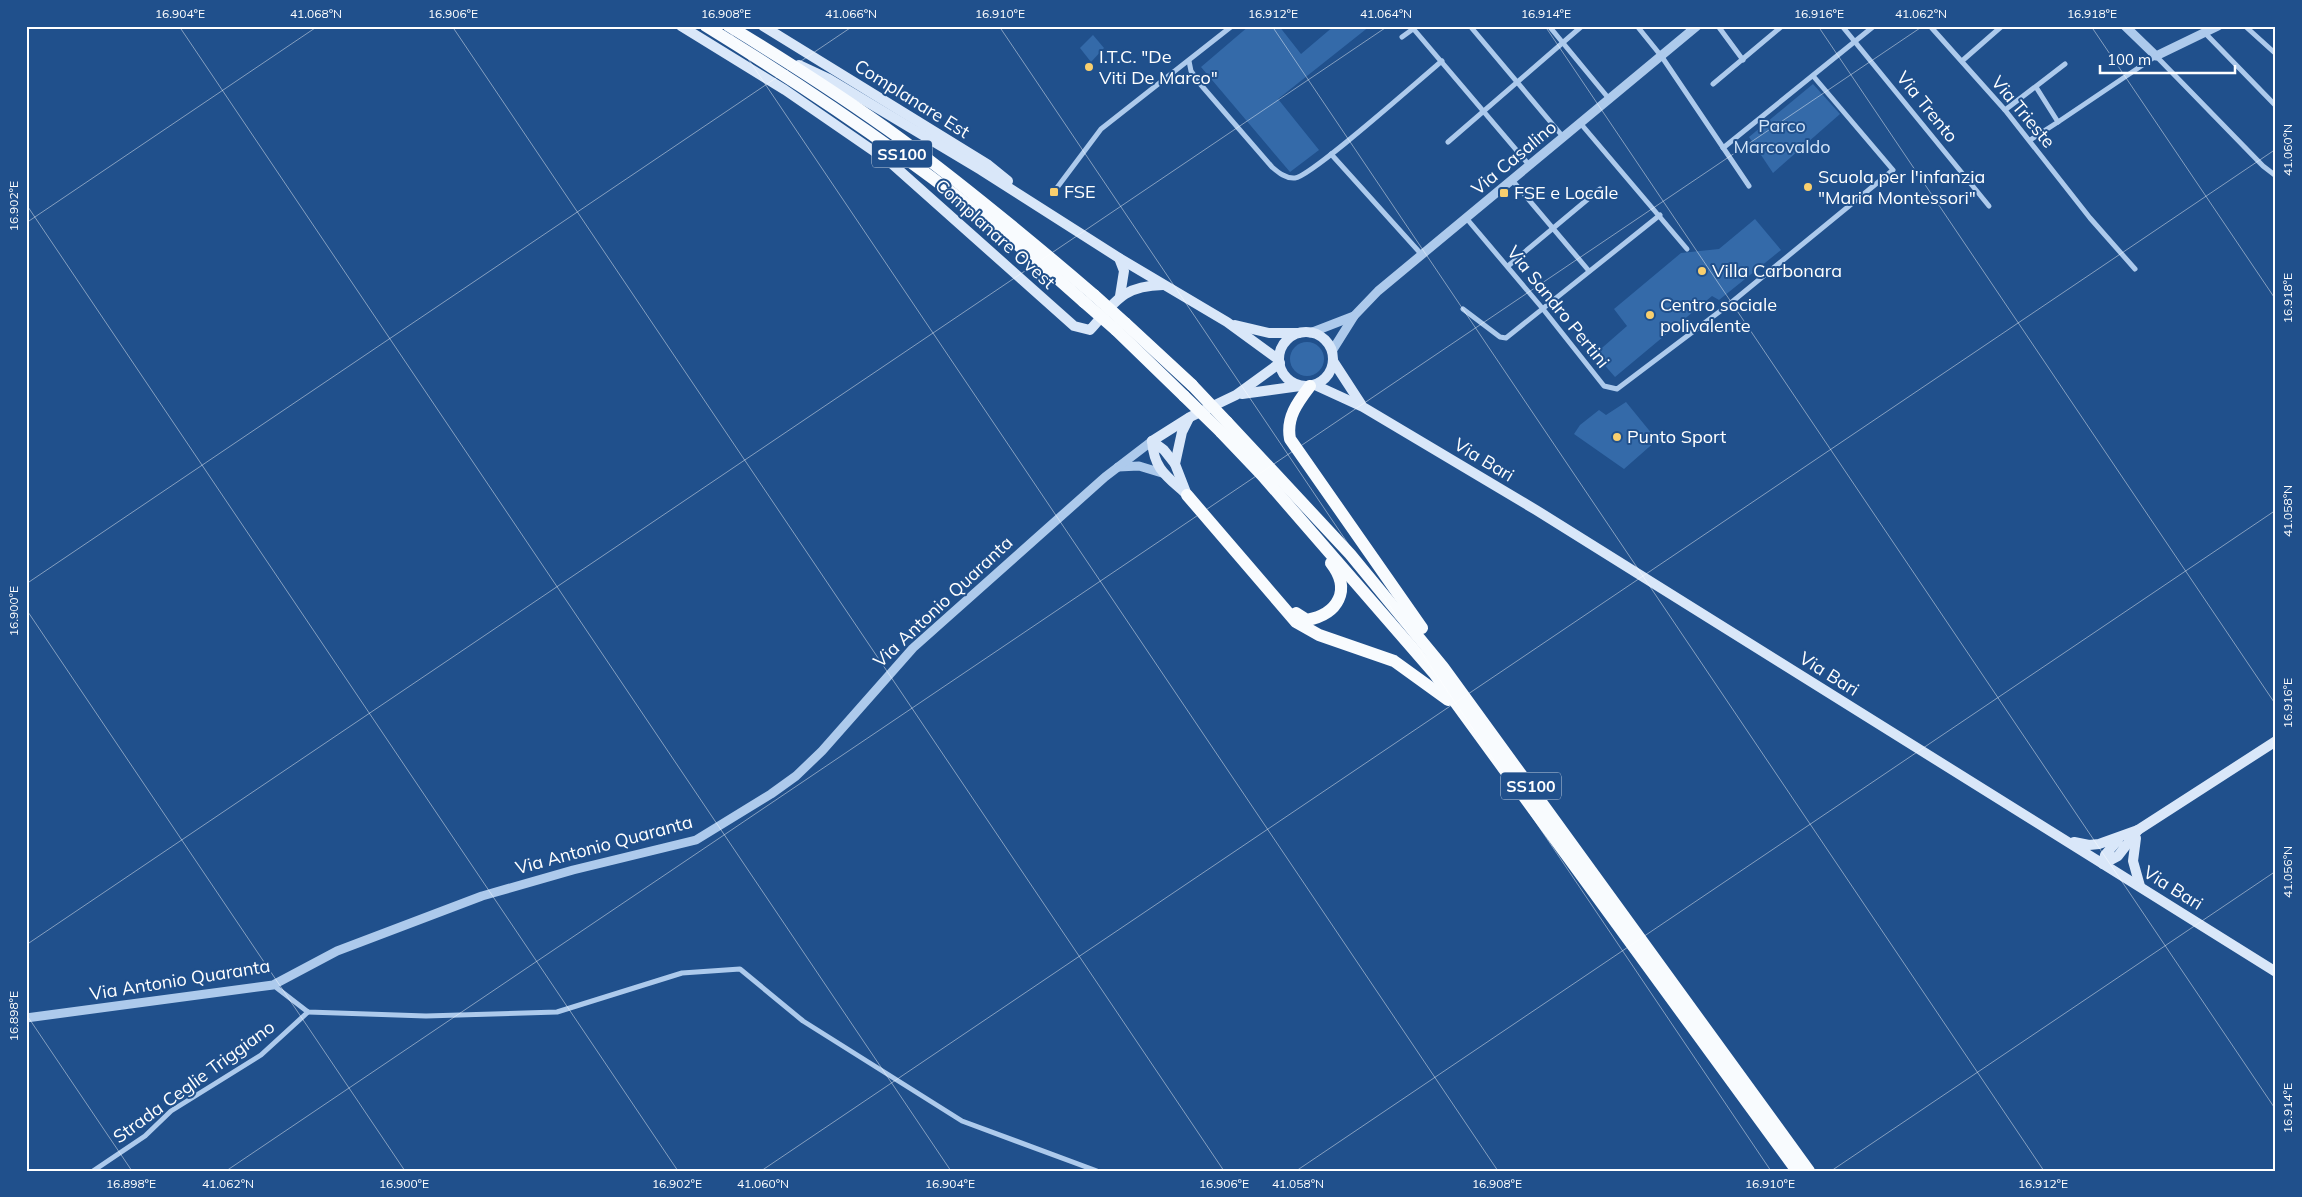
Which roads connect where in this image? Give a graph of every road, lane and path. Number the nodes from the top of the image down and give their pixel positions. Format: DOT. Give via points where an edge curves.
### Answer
graph roads {
  1 [pos="681,26"];
  2 [pos="706,26"];
  3 [pos="729,26"];
  4 [pos="763,26"];
  5 [pos="1232,26"];
  6 [pos="1470,26"];
  7 [pos="1549,26"];
  8 [pos="1582,26"];
  9 [pos="1637,26"];
  10 [pos="1697,26"];
  11 [pos="1718,26"];
  12 [pos="1782,26"];
  13 [pos="1842,26"];
  14 [pos="1874,26"];
  15 [pos="1930,26"];
  16 [pos="2002,26"];
  17 [pos="2125,26"];
  18 [pos="2217,26"];
  19 [pos="2245,26"];
  20 [pos="1412,27"];
  21 [pos="2205,33"];
  22 [pos="1402,37"];
  23 [pos="1562,42"];
  24 [pos="1856,42"];
  25 [pos="2276,54"];
  26 [pos="2156,56"];
  27 [pos="780,57"];
  28 [pos="1662,57"];
  29 [pos="1743,60"];
  30 [pos="1189,61"];
  31 [pos="1442,61"];
  32 [pos="1962,61"];
  33 [pos="2066,64"];
  34 [pos="1814,77"];
  35 [pos="1516,82"];
  36 [pos="1713,84"];
  37 [pos="2036,87"];
  38 [pos="1610,100"];
  39 [pos="2276,106"];
  40 [pos="2005,110"];
  41 [pos="1484,111"];
  42 [pos="2058,122"];
  43 [pos="1581,124"];
  44 [pos="1564,138"];
  45 [pos="2030,140"];
  46 [pos="1448,142"];
  47 [pos="1723,148"];
  48 [pos="1331,154"];
  49 [pos="1530,166"];
  50 [pos="2276,176"];
  51 [pos="1513,181"];
  52 [pos="1749,186"];
  53 [pos="1056,189"];
  54 [pos="1600,189"];
  55 [pos="1040,206"];
  56 [pos="1989,206"];
  57 [pos="1660,215"];
  58 [pos="1467,219"];
  59 [pos="1554,227"];
  60 [pos="1688,249"];
  61 [pos="1422,255"];
  62 [pos="1119,258"];
  63 [pos="1508,266"];
  64 [pos="2135,269"];
  65 [pos="1589,270"];
  66 [pos="1163,285"];
  67 [pos="1120,296"];
  68 [pos="1089,298"];
  69 [pos="1463,309"];
  70 [pos="1543,309"];
  71 [pos="1354,316"];
  72 [pos="1227,322"];
  73 [pos="1307,333"];
  74 [pos="1333,356"];
  75 [pos="1279,362"];
  76 [pos="1309,386"];
  77 [pos="1236,395"];
  78 [pos="1363,406"];
  79 [pos="1190,417"];
  80 [pos="1224,427"];
  81 [pos="1152,441"];
  82 [pos="1174,464"];
  83 [pos="1117,467"];
  84 [pos="1162,473"];
  85 [pos="1187,495"];
  86 [pos="1283,499"];
  87 [pos="1275,598"];
  88 [pos="1464,713"];
  89 [pos="2276,741"];
  90 [pos="1522,774"];
  91 [pos="2138,830"];
  92 [pos="2125,835"];
  93 [pos="2058,836"];
  94 [pos="2103,864"];
  95 [pos="2140,886"];
  96 [pos="2276,972"];
  97 [pos="273,985"];
  98 [pos="308,1012"];
  99 [pos="26,1018"];
  100 [pos="93,1171"];
  101 [pos="1097,1171"];
  102 [pos="1797,1171"];
  103 [pos="1809,1171"];
  1 -- 67 [label="main road, Complanare Ovest" via="785,90 891,163 1074,326 1090,330"];
  2 -- 68 [label="highway, SS100" via="897,150"];
  3 -- 27 [label="highway, SS100"];
  4 -- 55 [label="main road, Complanare Est" via="987,164"];
  5 -- 30 [label="street"];
  6 -- 35 [label="street"];
  7 -- 23 [label="street"];
  8 -- 23 [label="street"];
  9 -- 28 [label="street"];
  10 -- 28 [label="street, Via Casalino"];
  11 -- 29 [label="street"];
  12 -- 29 [label="street"];
  13 -- 24 [label="street, Via Trento"];
  14 -- 24 [label="street"];
  15 -- 32 [label="street, Via Trieste"];
  16 -- 32 [label="street"];
  17 -- 26 [label="street"];
  18 -- 21 [label="street"];
  19 -- 25 [label="street"];
  20 -- 22 [label="street"];
  20 -- 31 [label="street"];
  21 -- 26 [label="street"];
  21 -- 39 [label="street"];
  23 -- 35 [label="street"];
  23 -- 38 [label="street"];
  24 -- 34 [label="street"];
  24 -- 56 [label="street, Via Trento"];
  26 -- 42 [label="street"];
  26 -- 50 [label="street" via="2262,166"];
  27 -- 55 [label="main road" via="829,79"];
  27 -- 68 [label="highway, SS100" via="901,139 1045,253"];
  28 -- 38 [label="street, Via Casalino"];
  28 -- 47 [label="street"];
  29 -- 36 [label="street"];
  30 -- 48 [label="street" via="1201,85 1282,175 1302,176"];
  30 -- 53 [label="street" via="1101,129"];
  31 -- 41 [label="street"];
  31 -- 48 [label="street"];
  32 -- 40 [label="street, Via Trieste"];
  33 -- 37 [label="street"];
  34 -- 47 [label="street"];
  34 -- 70 [label="street, Via Sandro Pertini" via="1893,170 1727,306 1617,389 1604,386"];
  35 -- 41 [label="street"];
  35 -- 44 [label="street"];
  37 -- 40 [label="street"];
  37 -- 42 [label="street"];
  38 -- 43 [label="street, Via Casalino"];
  40 -- 45 [label="street, Via Trieste"];
  41 -- 46 [label="street"];
  41 -- 49 [label="street"];
  42 -- 45 [label="street"];
  43 -- 44 [label="street, Via Casalino"];
  43 -- 57 [label="street"];
  44 -- 49 [label="street, Via Casalino"];
  45 -- 64 [label="street, Via Trieste" via="2090,218"];
  47 -- 52 [label="street"];
  48 -- 61 [label="street"];
  49 -- 51 [label="street, Via Casalino"];
  51 -- 58 [label="street, Via Casalino"];
  51 -- 59 [label="street"];
  54 -- 59 [label="street"];
  55 -- 62 [label="main road"];
  57 -- 60 [label="street"];
  57 -- 65 [label="street"];
  58 -- 61 [label="street, Via Casalino"];
  58 -- 63 [label="street, Via Sandro Pertini"];
  59 -- 63 [label="street"];
  59 -- 65 [label="street"];
  61 -- 71 [label="street, Via Casalino" via="1378,291"];
  62 -- 66 [label="main road"];
  62 -- 67 [label="main road" via="1124,271"];
  63 -- 70 [label="street, Via Sandro Pertini"];
  65 -- 70 [label="street"];
  66 -- 67 [label="main road" via="1146,285"];
  66 -- 72 [label="main road"];
  68 -- 80 [label="highway, SS100, bridge"];
  69 -- 70 [label="street" via="1500,337 1506,338"];
  71 -- 73 [label="street, Via Casalino"];
  71 -- 74 [label="street, Via Casalino"];
  72 -- 73 [label="main road" via="1269,333"];
  72 -- 75 [label="main road"];
  73 -- 74 [label="main road" via="1328,342"];
  73 -- 75 [label="main road" via="1294,335 1285,343"];
  74 -- 76 [label="main road" via="1330,372"];
  74 -- 78 [label="main road"];
  75 -- 76 [label="main road" via="1290,381"];
  75 -- 77 [label="main road"];
  76 -- 77 [label="main road"];
  76 -- 78 [label="main road, Via Bari"];
  76 -- 90 [label="highway, SS100" via="1296,405 1288,429 1294,449"];
  77 -- 79 [label="main road"];
  78 -- 93 [label="main road, Via Bari" via="1536,510"];
  79 -- 81 [label="main road"];
  79 -- 82 [label="main road" via="1182,432"];
  80 -- 86 [label="highway, SS100"];
  80 -- 90 [label="highway, SS100" via="1270,466 1397,609"];
  81 -- 82 [label="main road"];
  81 -- 83 [label="street, Via Antonio Quaranta"];
  81 -- 84 [label="main road" via="1153,457"];
  82 -- 85 [label="main road"];
  83 -- 84 [label="street" via="1139,466"];
  83 -- 97 [label="street, Via Antonio Quaranta" via="913,648 796,776 726,822 696,840 482,896 337,951"];
  84 -- 85 [label="main road"];
  85 -- 87 [label="highway, SS100"];
  86 -- 87 [label="highway, SS100" via="1338,572 1341,594 1335,607 1320,617 1307,620"];
  86 -- 88 [label="highway, SS100" via="1391,622"];
  87 -- 88 [label="highway, SS100" via="1296,622 1319,635 1394,661"];
  88 -- 102 [label="highway, SS100"];
  89 -- 91 [label="main road"];
  90 -- 103 [label="highway, SS100"];
  91 -- 92 [label="main road"];
  91 -- 94 [label="main road" via="2118,856"];
  91 -- 95 [label="main road" via="2132,852"];
  92 -- 93 [label="main road" via="2090,845"];
  92 -- 94 [label="main road" via="2105,855"];
  93 -- 94 [label="main road, Via Bari"];
  94 -- 95 [label="main road, Via Bari"];
  95 -- 96 [label="main road, Via Bari"];
  97 -- 98 [label="street"];
  97 -- 99 [label="street, Via Antonio Quaranta"];
  98 -- 100 [label="street, Strada Ceglie Triggiano" via="261,1055 171,1111 145,1136"];
  98 -- 101 [label="street" via="426,1016 557,1012 682,973 740,968 803,1021 962,1121"];
}
